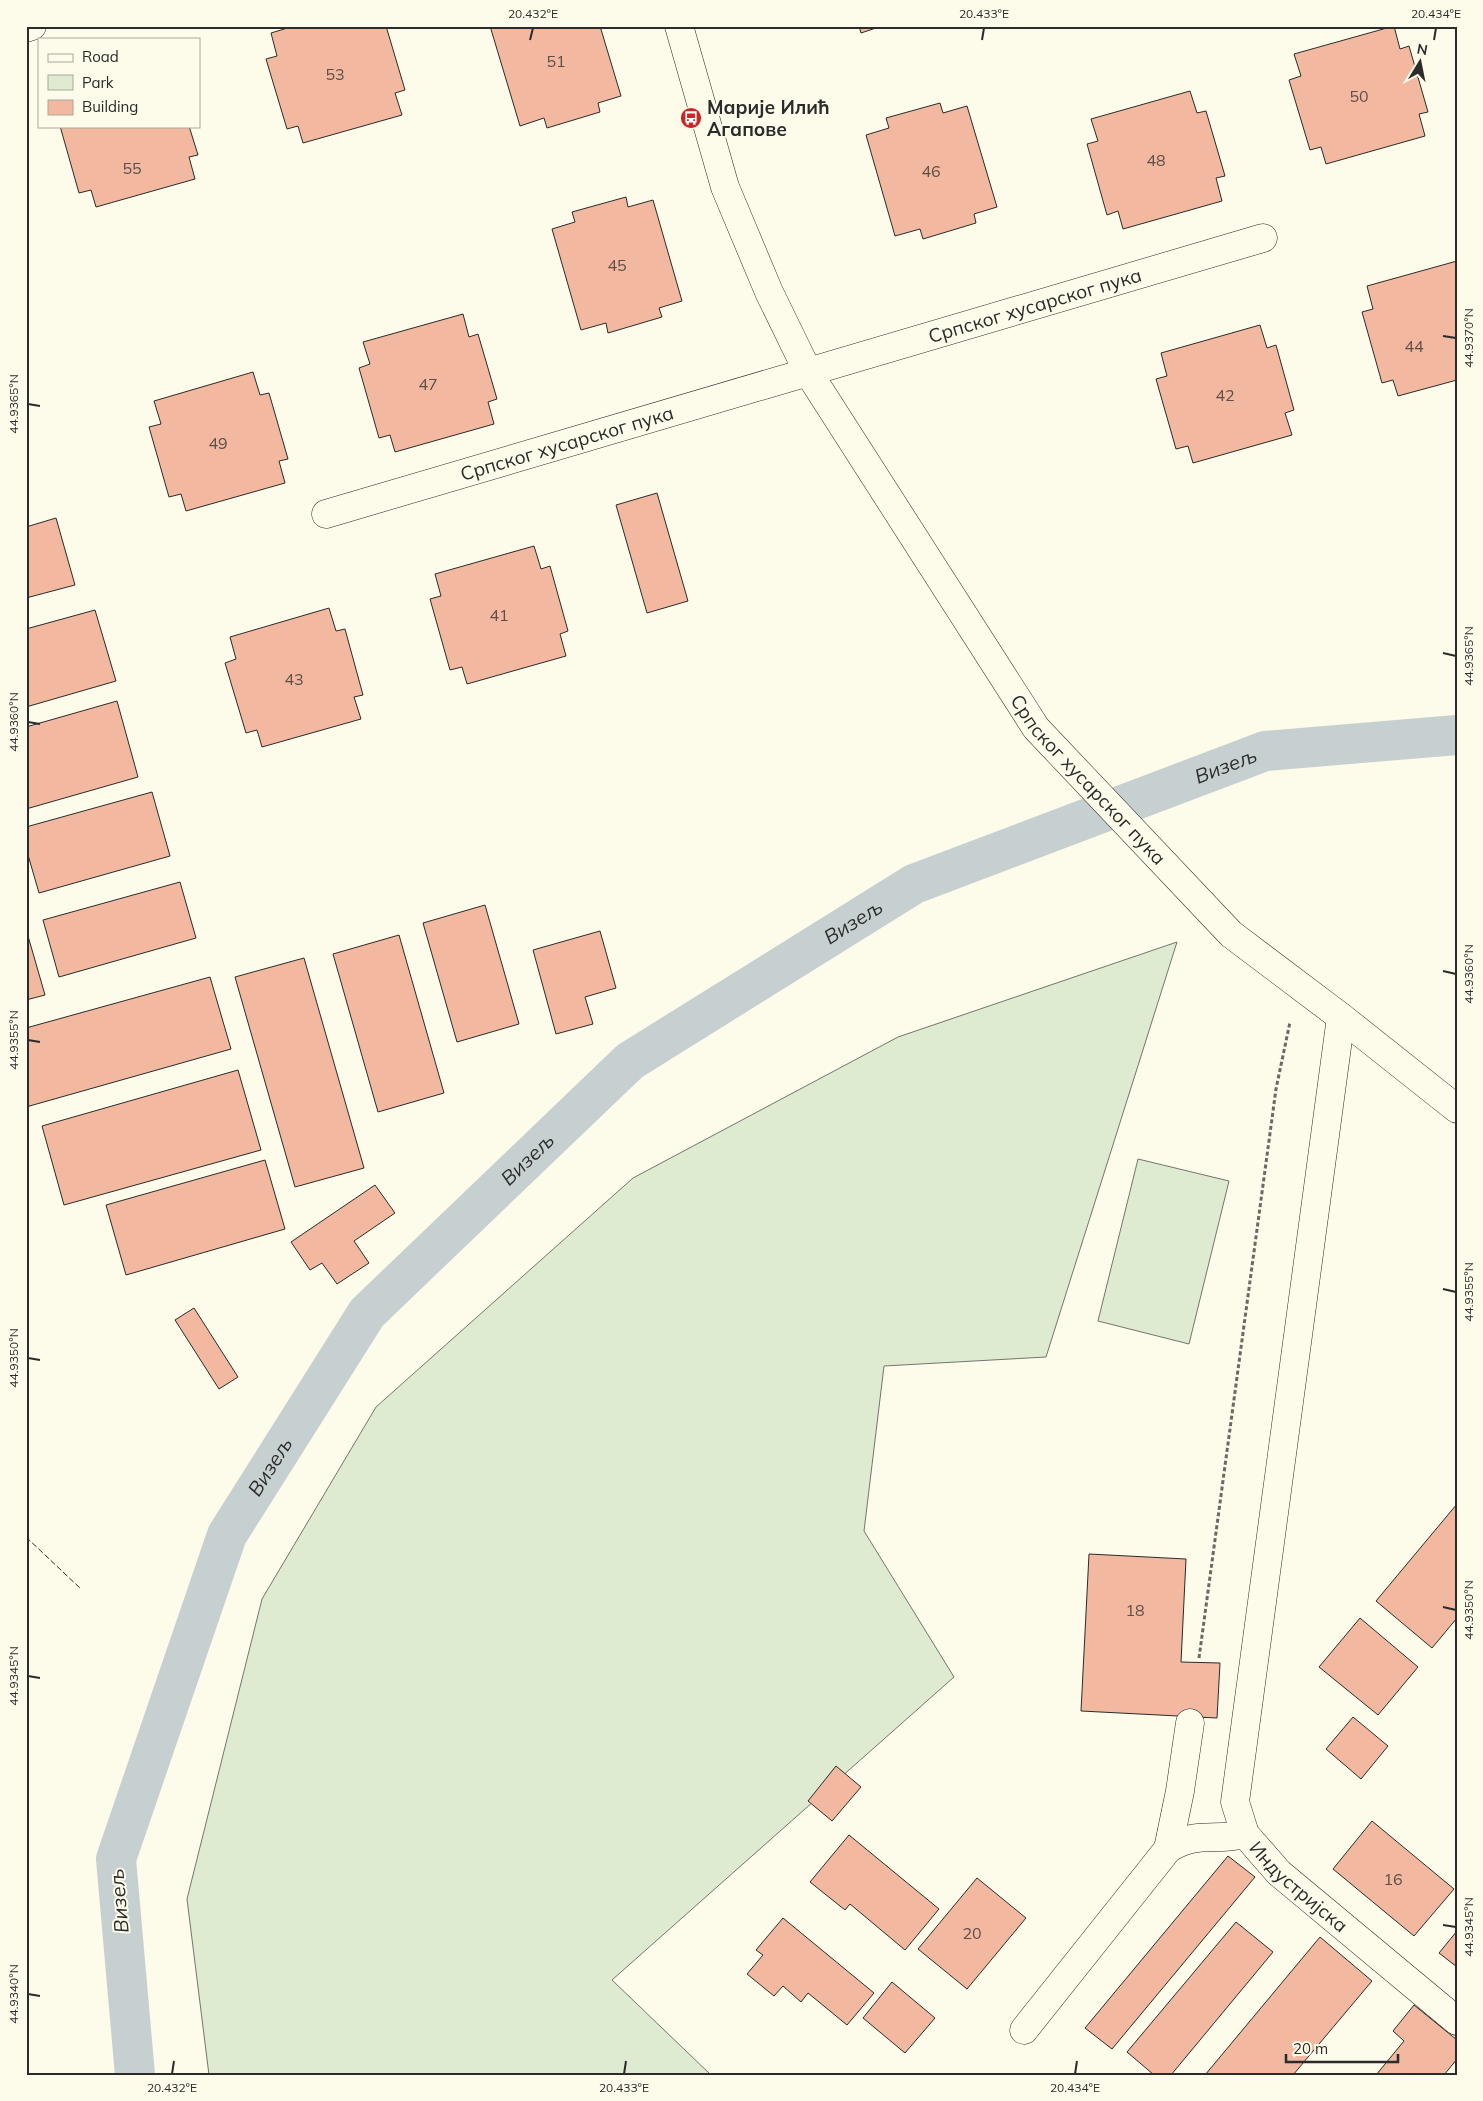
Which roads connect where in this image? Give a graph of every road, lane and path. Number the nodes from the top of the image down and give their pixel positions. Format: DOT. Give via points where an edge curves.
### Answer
graph roads {
  1 [pos="32,26"];
  2 [pos="679,26"];
  3 [pos="26,28"];
  4 [pos="1262,238"];
  5 [pos="808,372"];
  6 [pos="326,514"];
  7 [pos="1298,985"];
  8 [pos="1341,1017"];
  9 [pos="1457,1109"];
  10 [pos="1199,1658"];
  11 [pos="1190,1723"];
  12 [pos="1245,1834"];
  13 [pos="1168,1849"];
  14 [pos="1457,2021"];
  15 [pos="1024,2030"];
  1 -- 3 [label="street"];
  2 -- 5 [label="street, Српског хусарског пука" via="725,187 769,292"];
  4 -- 5 [label="street, Српског хусарског пука"];
  5 -- 6 [label="street, Српског хусарског пука"];
  5 -- 7 [label="street, Српског хусарског пука" via="1036,728 1231,934"];
  7 -- 8 [label="street, Српског хусарског пука"];
  7 -- 10 [label="path" via="1276,1089"];
  8 -- 9 [label="street, Српског хусарског пука"];
  8 -- 12 [label="street" via="1235,1802"];
  11 -- 13 [label="street"];
  12 -- 13 [label="street, Индустријска" via="1193,1837"];
  12 -- 14 [label="street, Индустријска" via="1278,1873"];
  13 -- 15 [label="street, Индустријска"];
}
